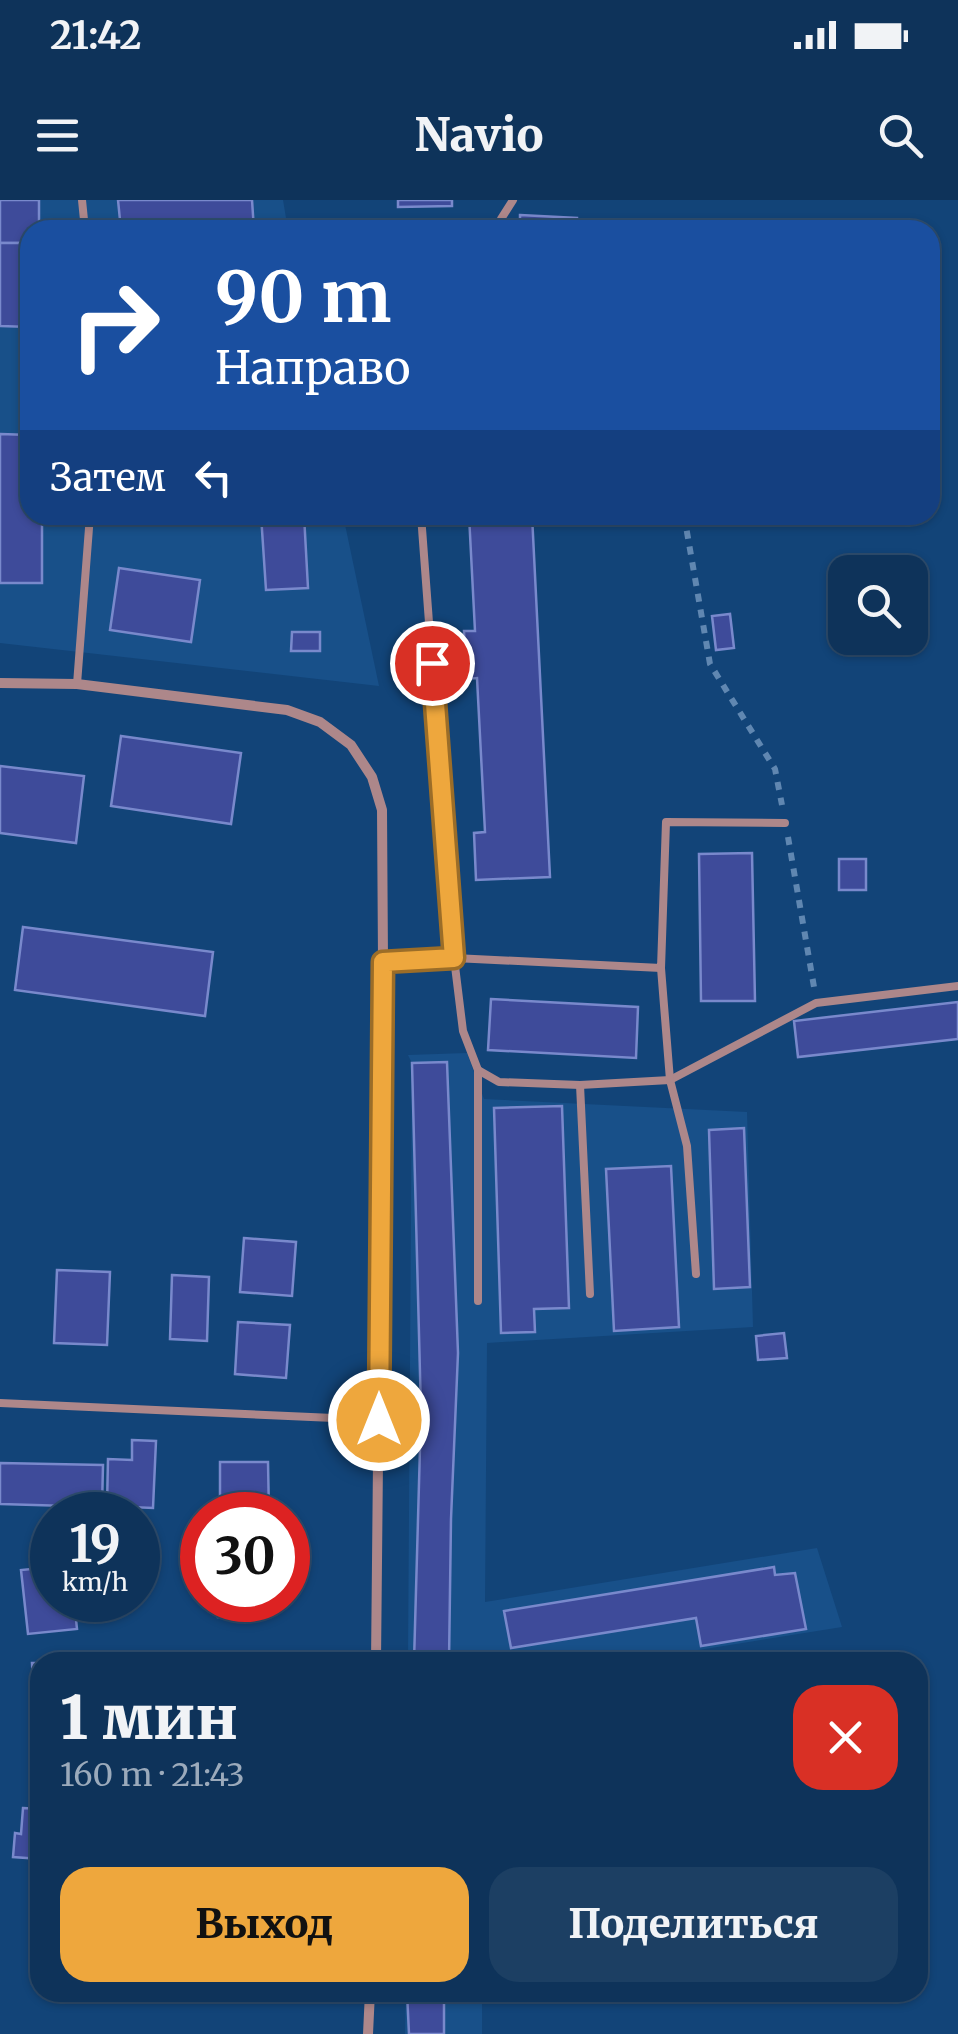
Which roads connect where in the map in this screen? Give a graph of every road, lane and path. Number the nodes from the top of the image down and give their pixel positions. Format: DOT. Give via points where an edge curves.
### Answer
graph roads {
  1 [pos="89,525"];
  2 [pos="422,525"];
  3 [pos="686,525"];
  4 [pos="0,683"];
  5 [pos="76,684"];
  6 [pos="785,823"];
  7 [pos="454,958"];
  8 [pos="383,962"];
  9 [pos="662,968"];
  10 [pos="958,986"];
  11 [pos="816,1004"];
  12 [pos="478,1070"];
  13 [pos="670,1080"];
  14 [pos="580,1085"];
  15 [pos="696,1274"];
  16 [pos="590,1294"];
  17 [pos="478,1300"];
  18 [pos="0,1403"];
  19 [pos="379,1420"];
  20 [pos="376,1652"];
  21 [pos="370,2002"];
  22 [pos="368,2034"];
  1 -- 5 [label="lane"];
  2 -- 7 [label="lane"];
  3 -- 6 [label="path" via="710,664 775,768"];
  4 -- 5 [label="street"];
  5 -- 8 [label="street" via="287,710 320,722 351,745 372,777 382,810"];
  6 -- 9 [label="lane" via="666,822"];
  6 -- 11 [label="path"];
  7 -- 8 [label="lane"];
  7 -- 9 [label="lane"];
  7 -- 12 [label="lane" via="462,1031"];
  8 -- 19 [label="street"];
  9 -- 13 [label="lane"];
  10 -- 11 [label="lane"];
  11 -- 13 [label="lane"];
  12 -- 14 [label="lane" via="499,1082"];
  12 -- 17 [label="lane"];
  13 -- 14 [label="lane"];
  13 -- 15 [label="lane" via="687,1146"];
  14 -- 16 [label="lane"];
  18 -- 19 [label="lane"];
  19 -- 20 [label="street"];
  21 -- 22 [label="street"];
}
